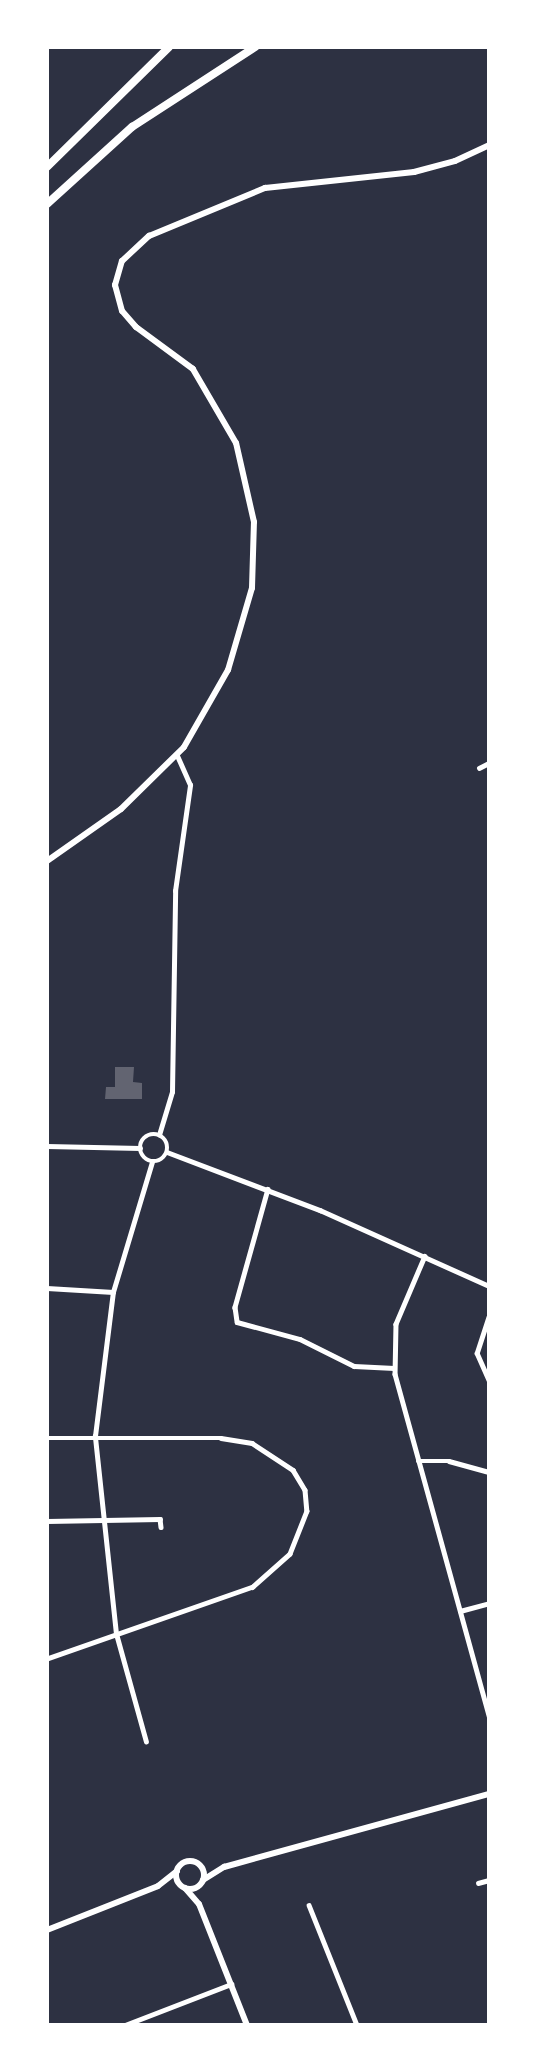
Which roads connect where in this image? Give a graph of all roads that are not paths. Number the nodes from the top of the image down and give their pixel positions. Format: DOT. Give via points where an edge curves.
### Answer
graph roads {
  1 [pos="169,47"];
  2 [pos="255,47"];
  3 [pos="489,145"];
  4 [pos="47,167"];
  5 [pos="47,204"];
  6 [pos="177,756"];
  7 [pos="489,763"];
  8 [pos="479,768"];
  9 [pos="47,861"];
  10 [pos="159,1135"];
  11 [pos="47,1146"];
  12 [pos="140,1148"];
  13 [pos="167,1152"];
  14 [pos="152,1161"];
  15 [pos="268,1189"];
  16 [pos="425,1256"];
  17 [pos="489,1286"];
  18 [pos="47,1288"];
  19 [pos="113,1292"];
  20 [pos="489,1317"];
  21 [pos="394,1368"];
  22 [pos="489,1380"];
  23 [pos="47,1438"];
  24 [pos="96,1438"];
  25 [pos="418,1461"];
  26 [pos="489,1472"];
  27 [pos="47,1521"];
  28 [pos="104,1521"];
  29 [pos="161,1527"];
  30 [pos="489,1604"];
  31 [pos="460,1611"];
  32 [pos="116,1635"];
  33 [pos="47,1659"];
  34 [pos="489,1716"];
  35 [pos="146,1742"];
  36 [pos="489,1797"];
  37 [pos="198,1864"];
  38 [pos="229,1866"];
  39 [pos="177,1871"];
  40 [pos="489,1880"];
  41 [pos="202,1882"];
  42 [pos="478,1883"];
  43 [pos="158,1886"];
  44 [pos="184,1887"];
  45 [pos="200,1904"];
  46 [pos="309,1905"];
  47 [pos="47,1930"];
  48 [pos="231,1984"];
  49 [pos="125,2025"];
  50 [pos="247,2025"];
  51 [pos="357,2025"];
  1 -- 4 [label="highway"];
  2 -- 5 [label="highway" via="132,127"];
  3 -- 6 [label="street" via="455,161 414,172 265,188 149,236 118,269 116,294 122,311 198,374 228,426 246,476 254,523 255,566 248,610 228,670"];
  6 -- 9 [label="street" via="121,810"];
  6 -- 10 [label="street" via="190,786 175,891 172,1092"];
  7 -- 8 [label="street"];
  10 -- 12 [label="street" via="146,1136"];
  10 -- 13 [label="street" via="167,1142"];
  11 -- 12 [label="street"];
  12 -- 14 [label="street"];
  13 -- 14 [label="street"];
  13 -- 15 [label="street"];
  14 -- 19 [label="street"];
  15 -- 16 [label="street"];
  15 -- 21 [label="street" via="235,1320 304,1341 354,1366"];
  16 -- 17 [label="street"];
  16 -- 21 [label="street" via="396,1324"];
  18 -- 19 [label="street"];
  19 -- 24 [label="street"];
  20 -- 22 [label="street" via="477,1353"];
  21 -- 25 [label="street"];
  23 -- 24 [label="street"];
  24 -- 28 [label="street"];
  24 -- 32 [label="street" via="252,1443 293,1470 307,1500 296,1546 262,1581 232,1597"];
  25 -- 26 [label="street" via="445,1460"];
  25 -- 31 [label="street"];
  27 -- 28 [label="street"];
  28 -- 29 [label="street" via="160,1519"];
  28 -- 32 [label="street"];
  30 -- 31 [label="street"];
  31 -- 34 [label="street"];
  32 -- 33 [label="street"];
  32 -- 35 [label="street"];
  36 -- 38 [label="street"];
  37 -- 38 [label="street"];
  37 -- 39 [label="street" via="184,1862"];
  37 -- 41 [label="street"];
  38 -- 41 [label="street"];
  39 -- 43 [label="street"];
  39 -- 44 [label="street"];
  40 -- 42 [label="street"];
  41 -- 44 [label="street"];
  41 -- 45 [label="street"];
  43 -- 44 [label="street"];
  43 -- 47 [label="street"];
  44 -- 45 [label="street"];
  45 -- 48 [label="street"];
  46 -- 51 [label="street"];
  48 -- 49 [label="street"];
  48 -- 50 [label="street"];
}
